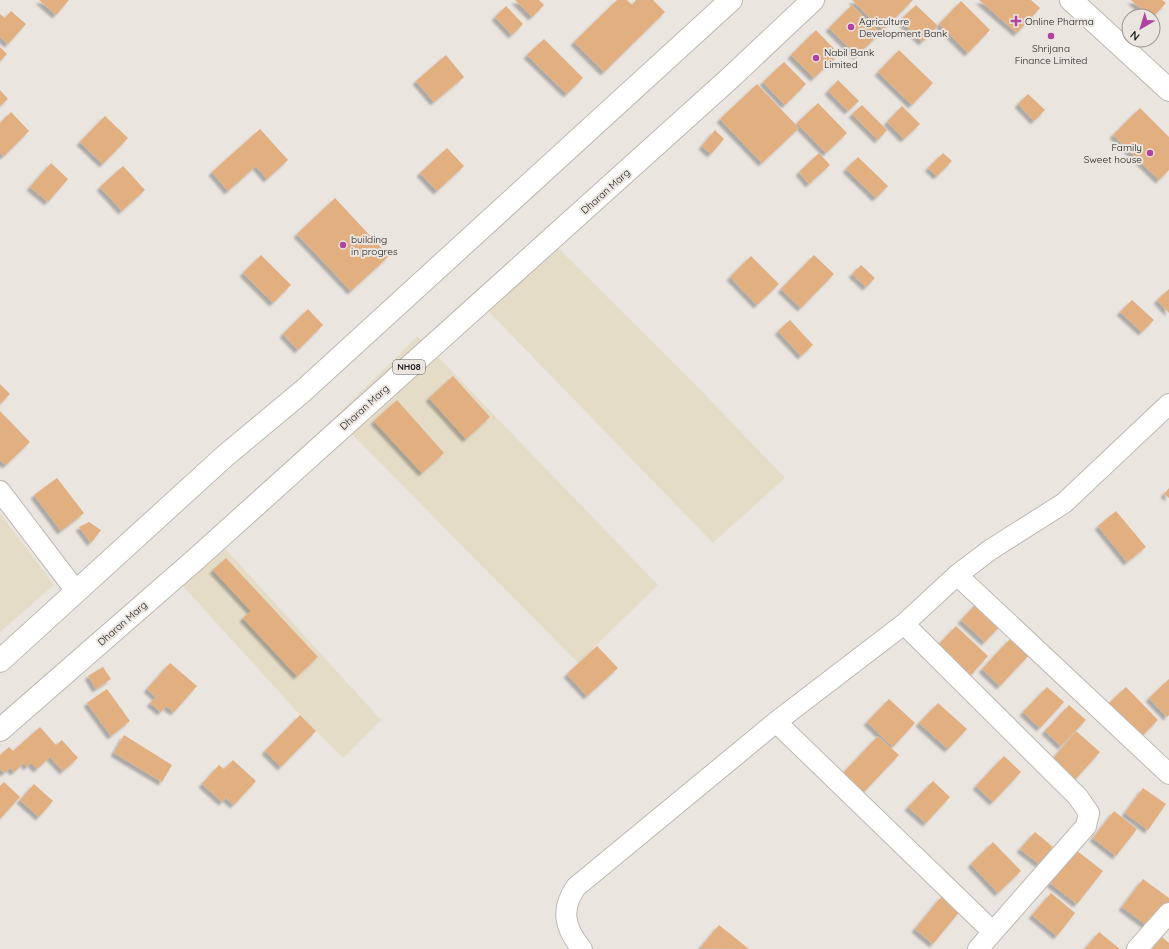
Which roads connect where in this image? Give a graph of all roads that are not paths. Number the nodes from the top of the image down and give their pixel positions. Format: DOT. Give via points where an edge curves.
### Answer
graph roads {
  1 [pos="731,0"];
  2 [pos="813,0"];
  3 [pos="1071,0"];
  4 [pos="1169,90"];
  5 [pos="1169,404"];
  6 [pos="0,491"];
  7 [pos="957,575"];
  8 [pos="76,591"];
  9 [pos="904,624"];
  10 [pos="0,660"];
  11 [pos="776,722"];
  12 [pos="0,730"];
  13 [pos="1169,774"];
  14 [pos="1169,913"];
  15 [pos="993,932"];
  16 [pos="582,949"];
  17 [pos="978,949"];
  18 [pos="1137,949"];
  1 -- 8 [label="main road" via="303,391 226,456"];
  2 -- 12 [label="main road, Dharan Marg / NH08" via="723,85 202,554"];
  3 -- 4 [label="main road"];
  5 -- 7 [label="street" via="1064,504 990,550"];
  6 -- 8 [label="street"];
  7 -- 9 [label="street"];
  7 -- 13 [label="street"];
  8 -- 10 [label="main road"];
  9 -- 11 [label="street"];
  9 -- 15 [label="street" via="1078,797 1089,813 1086,826"];
  11 -- 15 [label="street"];
  11 -- 16 [label="street" via="576,887 566,910 566,922"];
  14 -- 18 [label="street"];
  15 -- 17 [label="street"];
}
